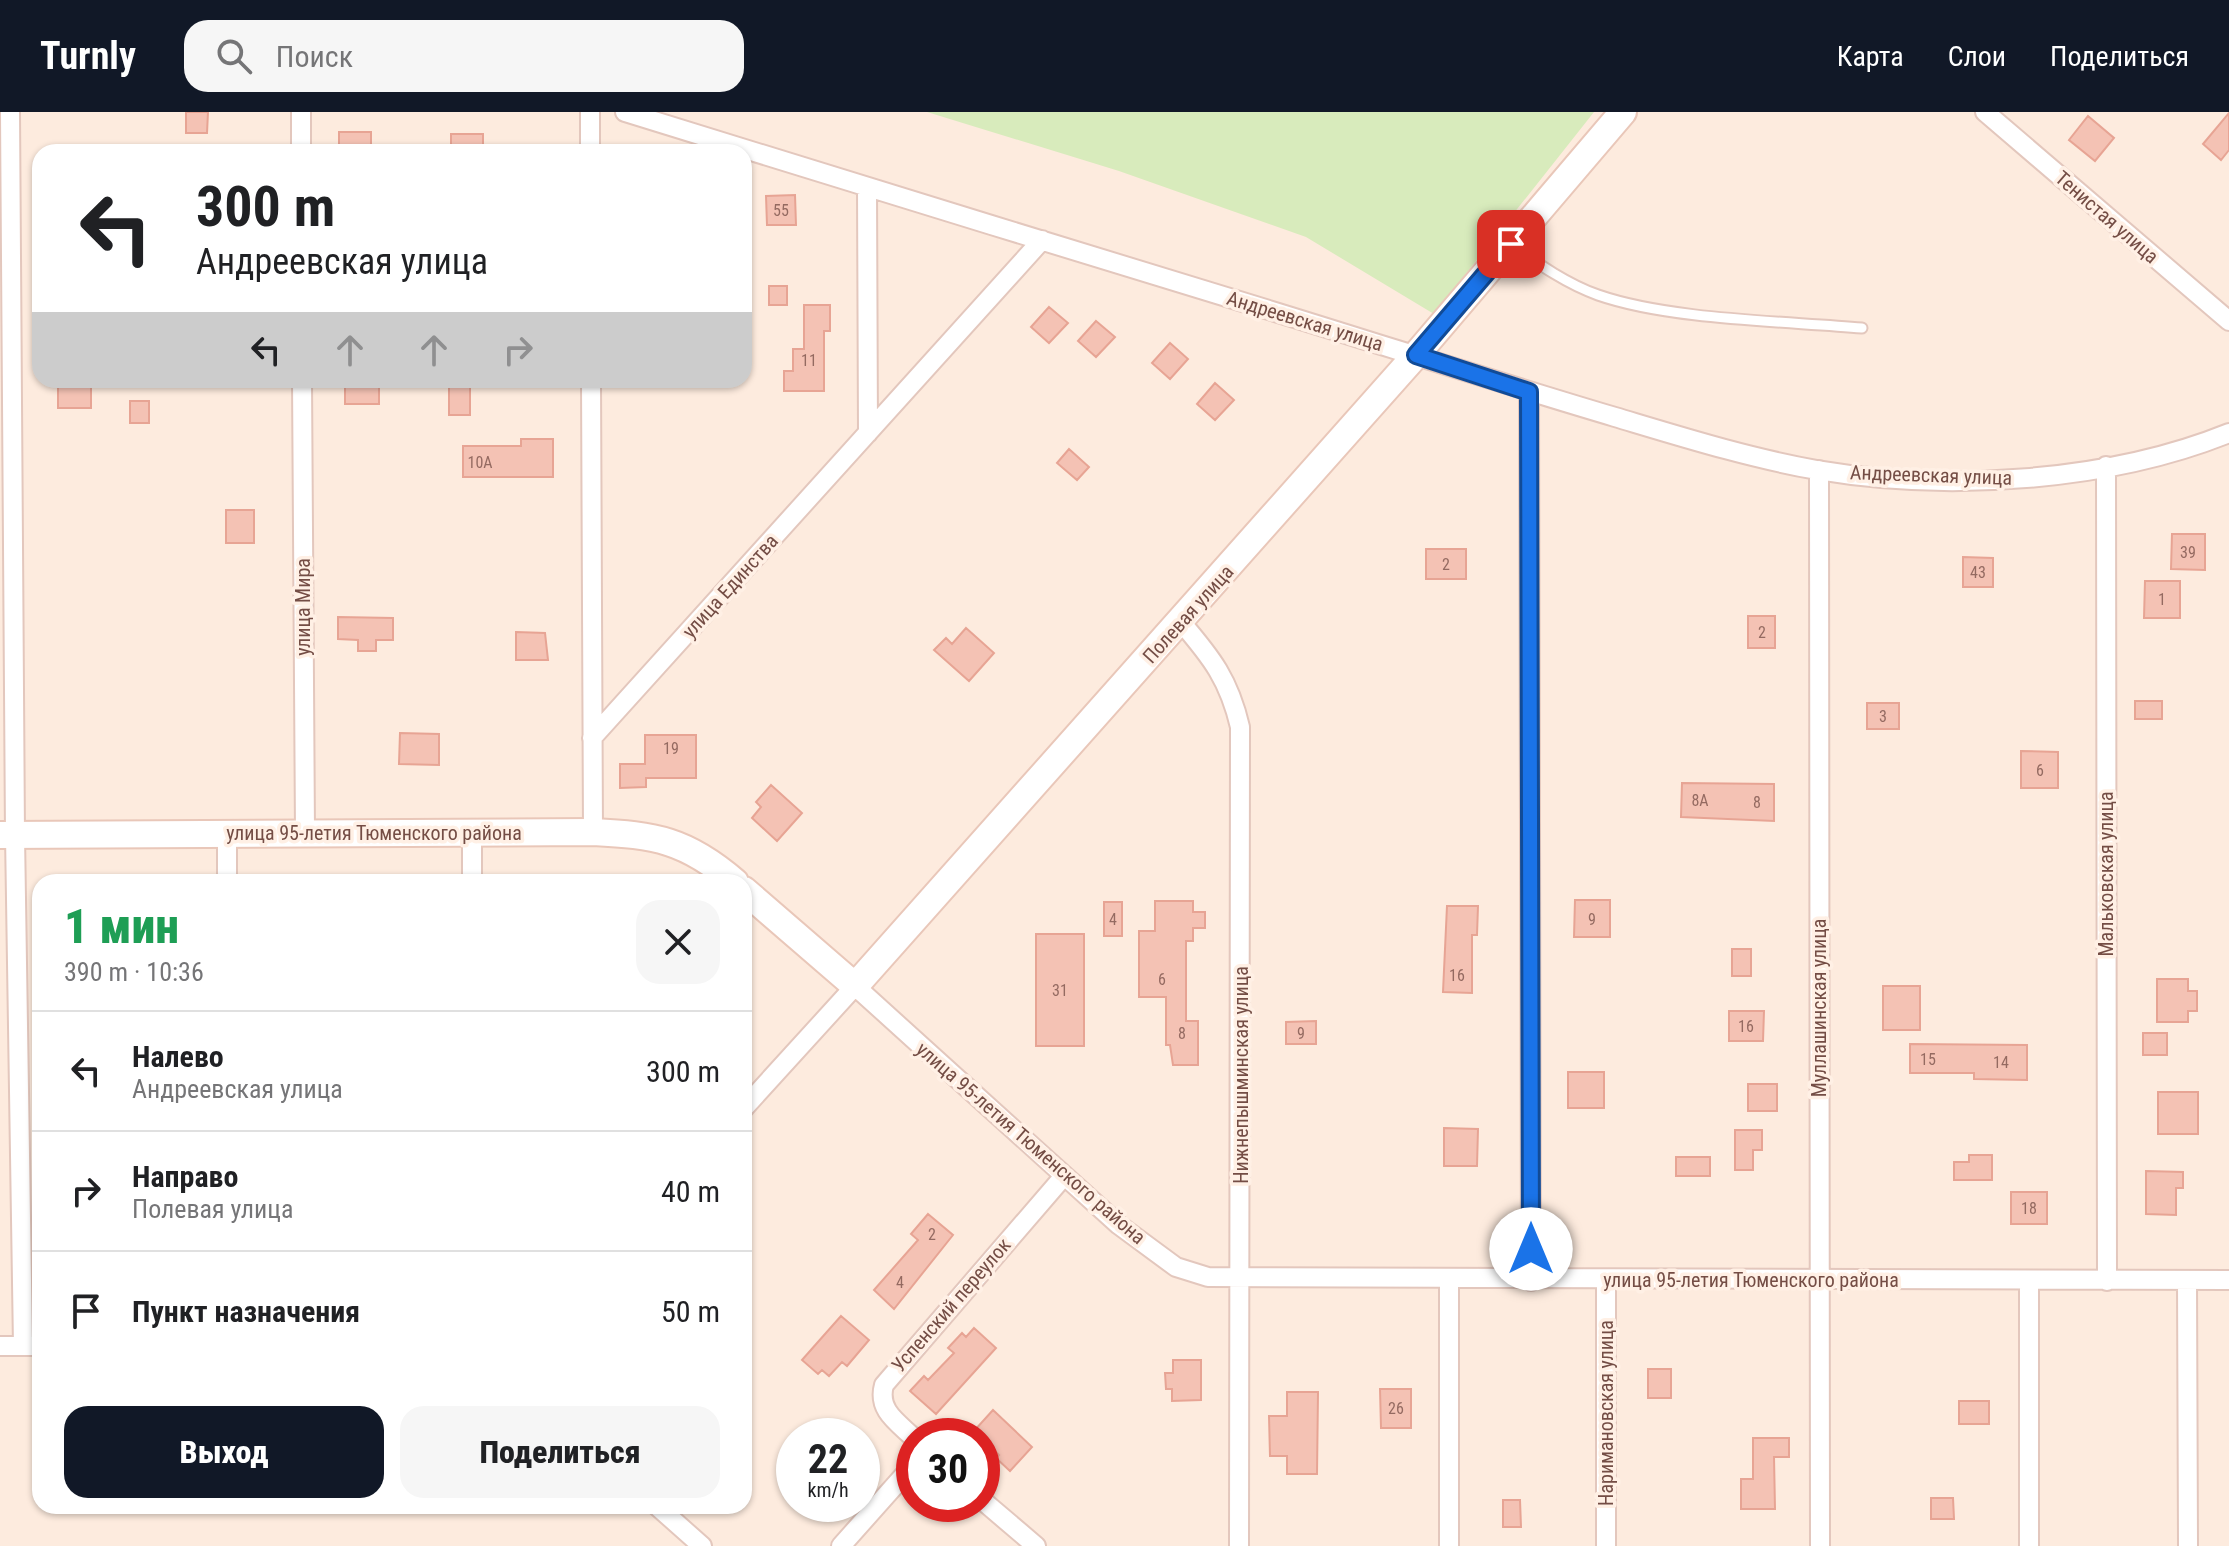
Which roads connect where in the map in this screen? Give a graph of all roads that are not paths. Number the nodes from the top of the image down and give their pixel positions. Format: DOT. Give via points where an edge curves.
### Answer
graph roads {
  1 [pos="10,112"];
  2 [pos="301,112"];
  3 [pos="590,112"];
  4 [pos="625,112"];
  5 [pos="1623,112"];
  6 [pos="1985,112"];
  7 [pos="301,144"];
  8 [pos="590,144"];
  9 [pos="728,144"];
  10 [pos="752,151"];
  11 [pos="867,187"];
  12 [pos="1042,240"];
  13 [pos="1511,244"];
  14 [pos="2229,321"];
  15 [pos="1862,328"];
  16 [pos="1416,355"];
  17 [pos="302,388"];
  18 [pos="591,388"];
  19 [pos="1529,392"];
  20 [pos="868,433"];
  21 [pos="2229,433"];
  22 [pos="2106,466"];
  23 [pos="1819,470"];
  24 [pos="1181,622"];
  25 [pos="592,738"];
  26 [pos="593,832"];
  27 [pos="305,833"];
  28 [pos="472,833"];
  29 [pos="227,834"];
  30 [pos="7,835"];
  31 [pos="227,874"];
  32 [pos="472,874"];
  33 [pos="726,874"];
  34 [pos="752,897"];
  35 [pos="855,986"];
  36 [pos="752,1099"];
  37 [pos="1064,1176"];
  38 [pos="1241,1280"];
  39 [pos="1606,1280"];
  40 [pos="1819,1280"];
  41 [pos="2187,1280"];
  42 [pos="2229,1280"];
  43 [pos="1449,1281"];
  44 [pos="1531,1281"];
  45 [pos="2029,1281"];
  46 [pos="2107,1281"];
  47 [pos="0,1346"];
  48 [pos="32,1346"];
  49 [pos="896,1421"];
  50 [pos="896,1484"];
  51 [pos="666,1514"];
  52 [pos="1000,1515"];
  53 [pos="702,1546"];
  54 [pos="841,1546"];
  55 [pos="1036,1546"];
  56 [pos="1239,1546"];
  57 [pos="1449,1546"];
  58 [pos="1606,1546"];
  59 [pos="1820,1546"];
  60 [pos="2029,1546"];
  61 [pos="2188,1546"];
  1 -- 30 [label="street"];
  2 -- 7 [label="street"];
  3 -- 8 [label="street"];
  4 -- 9 [label="street, Андреевская улица"];
  5 -- 13 [label="street, Полевая улица"];
  6 -- 14 [label="street, Тенистая улица"];
  10 -- 11 [label="street, Андреевская улица"];
  11 -- 12 [label="street, Андреевская улица"];
  11 -- 20 [label="street"];
  12 -- 16 [label="street, Андреевская улица"];
  12 -- 20 [label="street, улица Единства"];
  13 -- 15 [label="lane" via="1558,277 1637,305"];
  13 -- 16 [label="street, Полевая улица"];
  16 -- 19 [label="street, Андреевская улица"];
  16 -- 24 [label="street, Полевая улица"];
  17 -- 27 [label="street, улица Мира"];
  18 -- 25 [label="street"];
  19 -- 23 [label="street, Андреевская улица" via="1717,447"];
  19 -- 44 [label="street"];
  20 -- 25 [label="street, улица Единства"];
  21 -- 22 [label="street, Андреевская улица"];
  22 -- 23 [label="street, Андреевская улица" via="2032,478"];
  22 -- 46 [label="street, Мальковская улица"];
  23 -- 40 [label="street, Муллашинская улица"];
  24 -- 35 [label="street, Полевая улица"];
  24 -- 38 [label="street, Нижнепышминская улица" via="1216,661 1232,693 1240,727"];
  25 -- 26 [label="street"];
  26 -- 28 [label="street, улица 95-летия Тюменского района"];
  26 -- 33 [label="street, улица 95-летия Тюменского района" via="651,835 709,859"];
  27 -- 28 [label="street, улица 95-летия Тюменского района"];
  27 -- 29 [label="street, улица 95-летия Тюменского района"];
  28 -- 32 [label="street"];
  29 -- 30 [label="street, улица 95-летия Тюменского района"];
  29 -- 31 [label="street"];
  30 -- 48 [label="street"];
  34 -- 35 [label="street, улица 95-летия Тюменского района"];
  35 -- 36 [label="street, Полевая улица"];
  35 -- 37 [label="street, улица 95-летия Тюменского района"];
  37 -- 38 [label="street, улица 95-летия Тюменского района" via="1176,1267"];
  37 -- 49 [label="street, Успенский переулок" via="884,1385 885,1410"];
  38 -- 43 [label="street, улица 95-летия Тюменского района"];
  38 -- 56 [label="street, Нижнепышминская улица"];
  39 -- 40 [label="street, улица 95-летия Тюменского района"];
  39 -- 44 [label="street, улица 95-летия Тюменского района"];
  39 -- 58 [label="street, Наримановская улица"];
  40 -- 45 [label="street, улица 95-летия Тюменского района"];
  40 -- 59 [label="street, Муллашинская улица"];
  41 -- 42 [label="street, улица 95-летия Тюменского района"];
  41 -- 46 [label="street, улица 95-летия Тюменского района"];
  41 -- 61 [label="street"];
  43 -- 44 [label="street, улица 95-летия Тюменского района"];
  43 -- 57 [label="street"];
  45 -- 46 [label="street, улица 95-летия Тюменского района"];
  45 -- 60 [label="street"];
  47 -- 48 [label="street"];
  50 -- 54 [label="street"];
  51 -- 53 [label="street"];
  52 -- 55 [label="street"];
}
